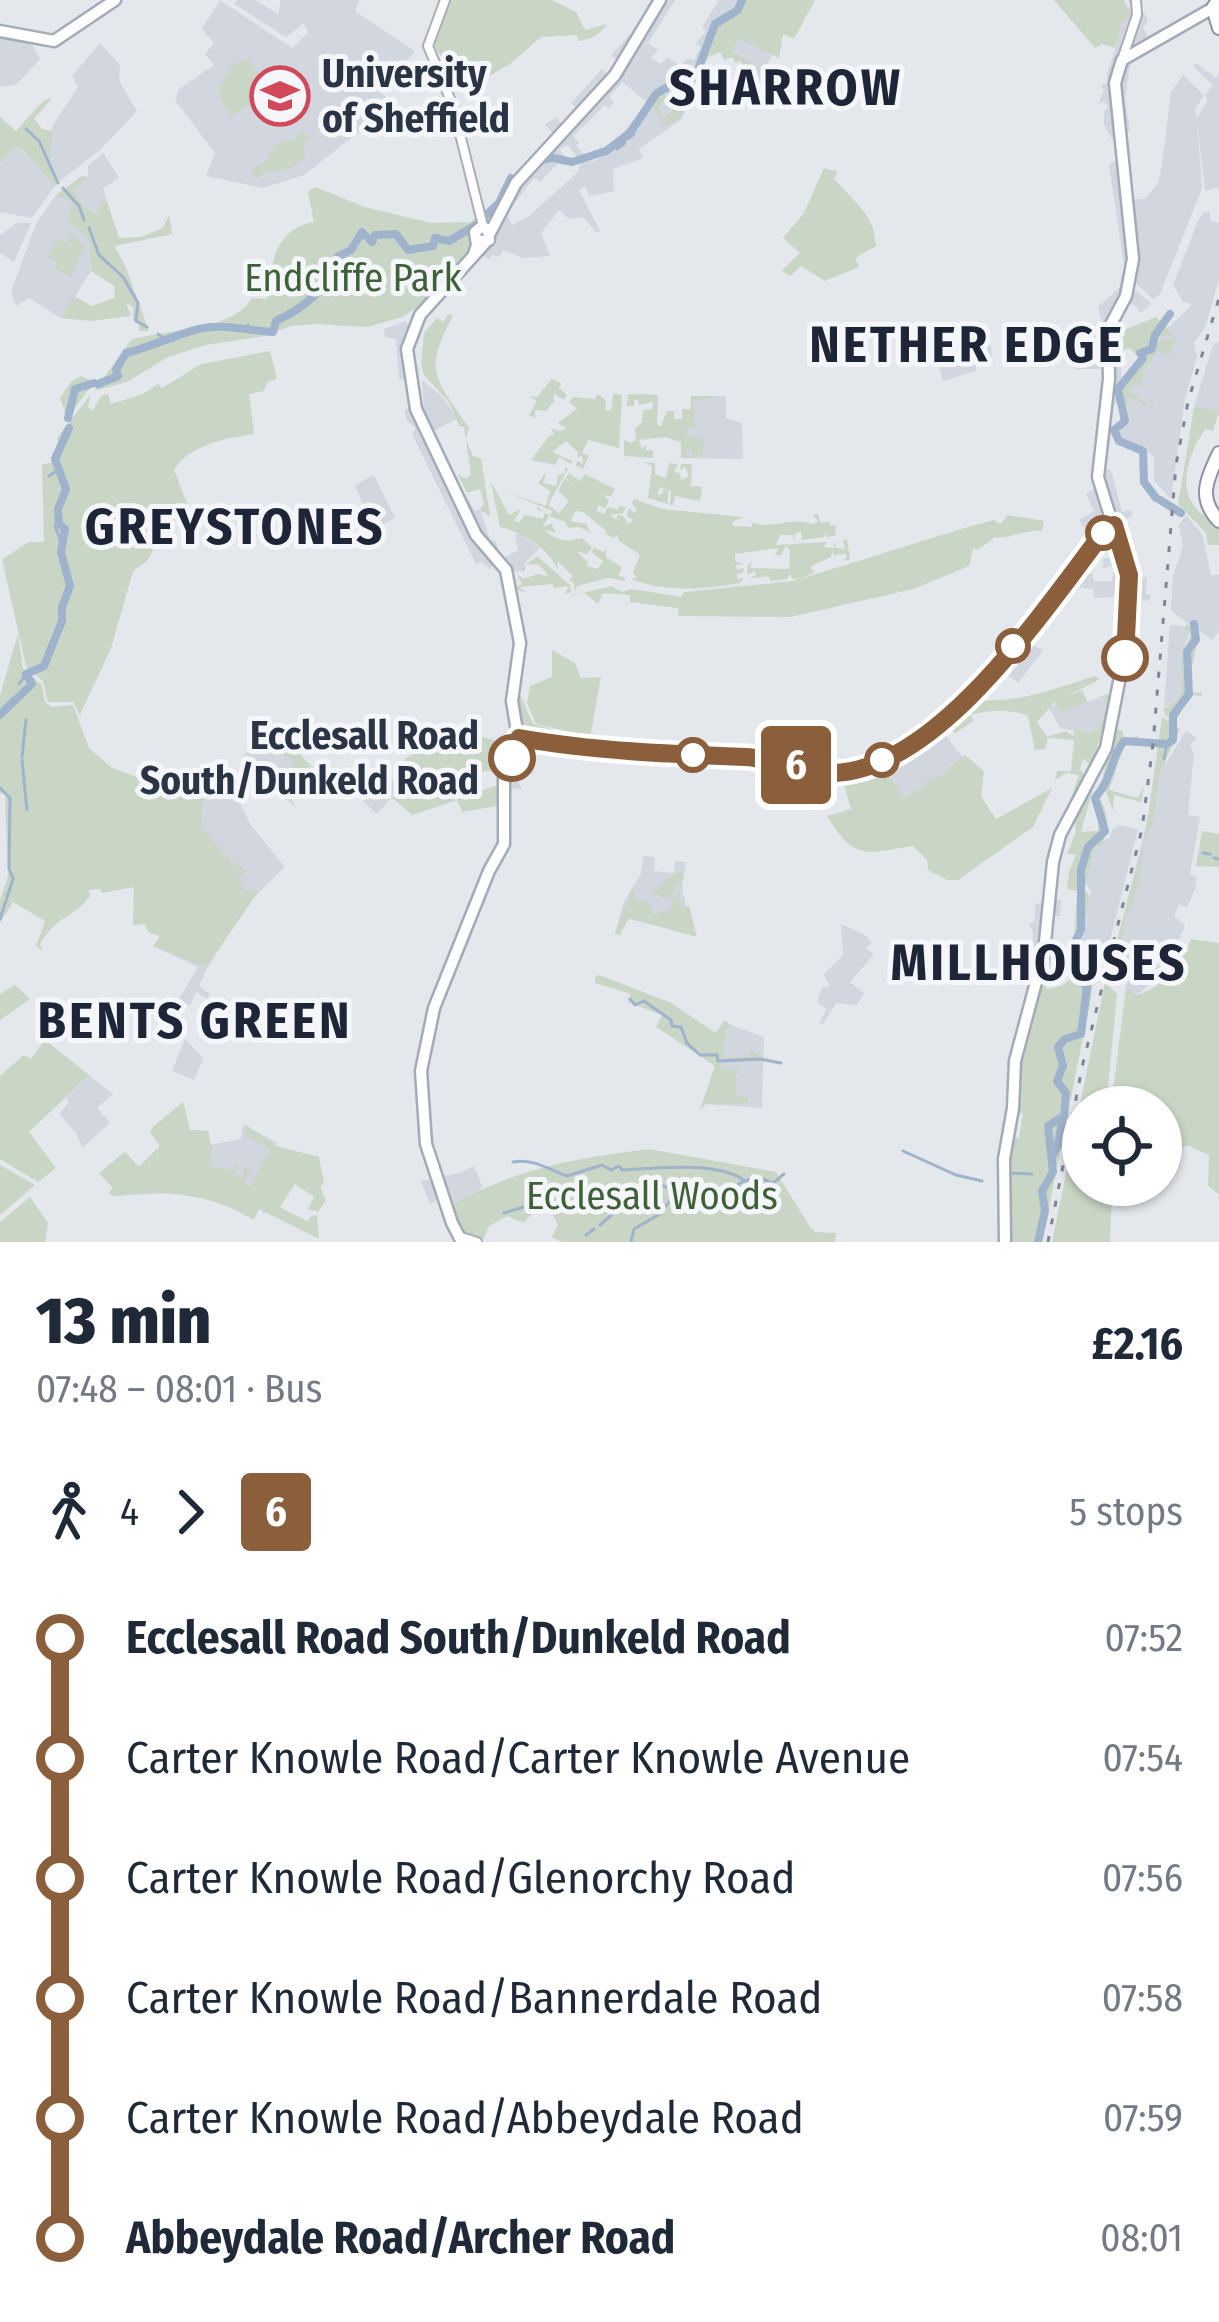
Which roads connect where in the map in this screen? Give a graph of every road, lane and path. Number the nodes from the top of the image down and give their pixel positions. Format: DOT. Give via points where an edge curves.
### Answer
graph roads {
  1 [pos="115,0"];
  2 [pos="445,0"];
  3 [pos="660,0"];
  4 [pos="1136,0"];
  5 [pos="1216,9"];
  6 [pos="0,31"];
  7 [pos="1122,60"];
  8 [pos="484,230"];
  9 [pos="1219,453"];
  10 [pos="1219,521"];
  11 [pos="464,1238"];
  12 [pos="1003,1242"];
  1 -- 6 [label="main road" via="54,41"];
  2 -- 8 [label="main road" via="428,41"];
  3 -- 8 [label="main road" via="617,72 518,179"];
  4 -- 7 [label="main road"];
  5 -- 7 [label="main road"];
  7 -- 12 [label="main road" via="1115,99 1133,248 1130,280 1108,330 1099,486 1129,581 1126,651 1101,755 1056,847 1017,1048"];
  8 -- 11 [label="main road" via="473,257 416,324 407,355 416,409 471,527 507,575 520,646 512,701 519,743 504,777 504,844 431,1015 421,1070 424,1134"];
  9 -- 10 [label="highway" via="1204,494"];
}
